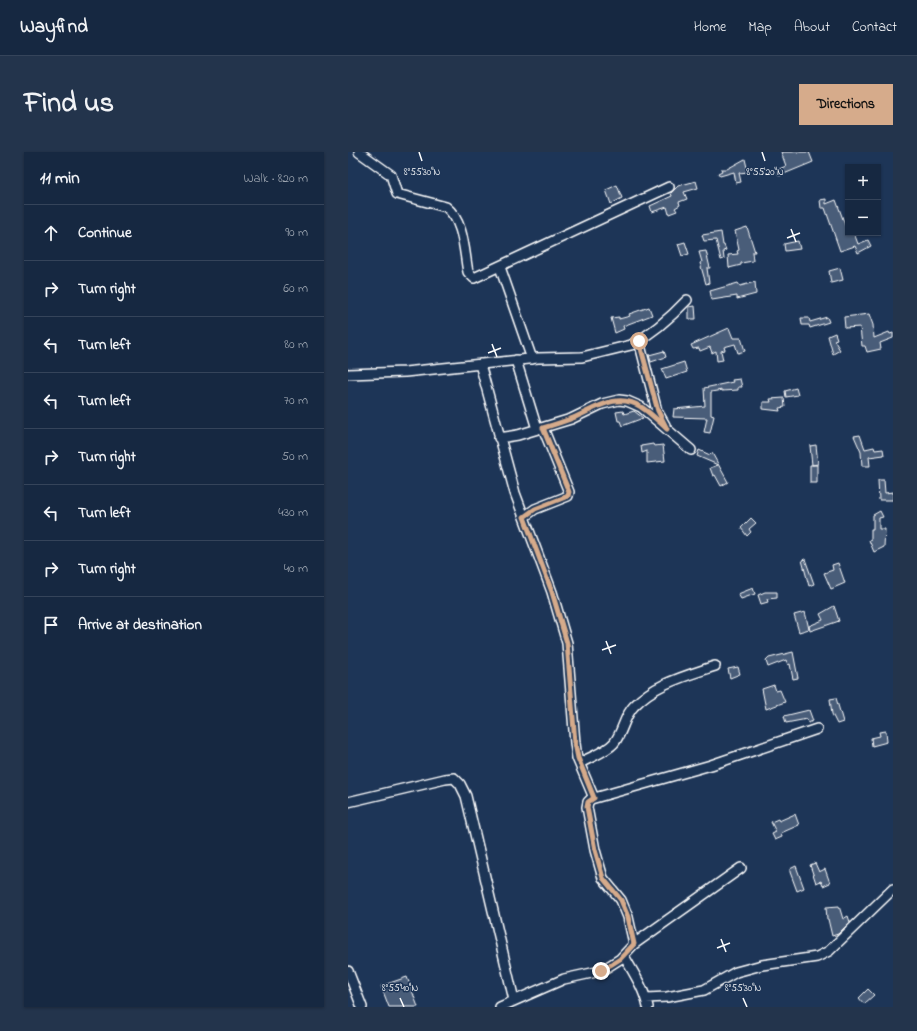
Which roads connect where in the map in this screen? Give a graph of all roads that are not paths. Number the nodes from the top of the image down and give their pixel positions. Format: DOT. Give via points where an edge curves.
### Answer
graph roads {
  1 [pos="359,152"];
  2 [pos="669,187"];
  3 [pos="500,267"];
  4 [pos="686,300"];
  5 [pos="639,341"];
  6 [pos="532,359"];
  7 [pos="516,360"];
  8 [pos="480,364"];
  9 [pos="348,374"];
  10 [pos="540,428"];
  11 [pos="667,429"];
  12 [pos="499,438"];
  13 [pos="691,450"];
  14 [pos="524,517"];
  15 [pos="715,666"];
  16 [pos="817,729"];
  17 [pos="580,763"];
  18 [pos="594,798"];
  19 [pos="348,802"];
  20 [pos="741,868"];
  21 [pos="893,889"];
  22 [pos="634,944"];
  23 [pos="624,956"];
  24 [pos="348,971"];
  25 [pos="514,1000"];
  26 [pos="647,1003"];
  27 [pos="362,1007"];
  28 [pos="500,1007"];
  1 -- 3 [label="street" via="391,175 397,194 446,207 451,211 459,225 471,277 477,278"];
  2 -- 3 [label="street"];
  3 -- 6 [label="street"];
  4 -- 5 [label="street" via="665,323"];
  5 -- 6 [label="street" via="582,357"];
  5 -- 11 [label="street" via="658,411"];
  6 -- 7 [label="street"];
  7 -- 8 [label="street"];
  7 -- 10 [label="street"];
  8 -- 9 [label="street" via="405,372"];
  8 -- 12 [label="street"];
  10 -- 11 [label="street" via="571,419 602,404 618,400 641,407"];
  10 -- 12 [label="street"];
  10 -- 14 [label="street" via="569,492 568,496 535,509"];
  11 -- 13 [label="street"];
  12 -- 14 [label="street"];
  14 -- 17 [label="street" via="552,592 567,643 575,743"];
  15 -- 17 [label="street" via="664,683 640,700 627,715 614,742"];
  16 -- 18 [label="street" via="711,765"];
  17 -- 18 [label="street"];
  18 -- 22 [label="street" via="588,802 587,807 595,850 603,878 621,900"];
  19 -- 25 [label="street" via="445,779 454,778 460,784 466,796"];
  20 -- 22 [label="street"];
  21 -- 26 [label="street" via="829,951 816,956 736,972 704,990"];
  22 -- 23 [label="street"];
  23 -- 25 [label="street" via="601,971 564,979"];
  23 -- 26 [label="street"];
  24 -- 27 [label="street"];
  25 -- 28 [label="street"];
}
